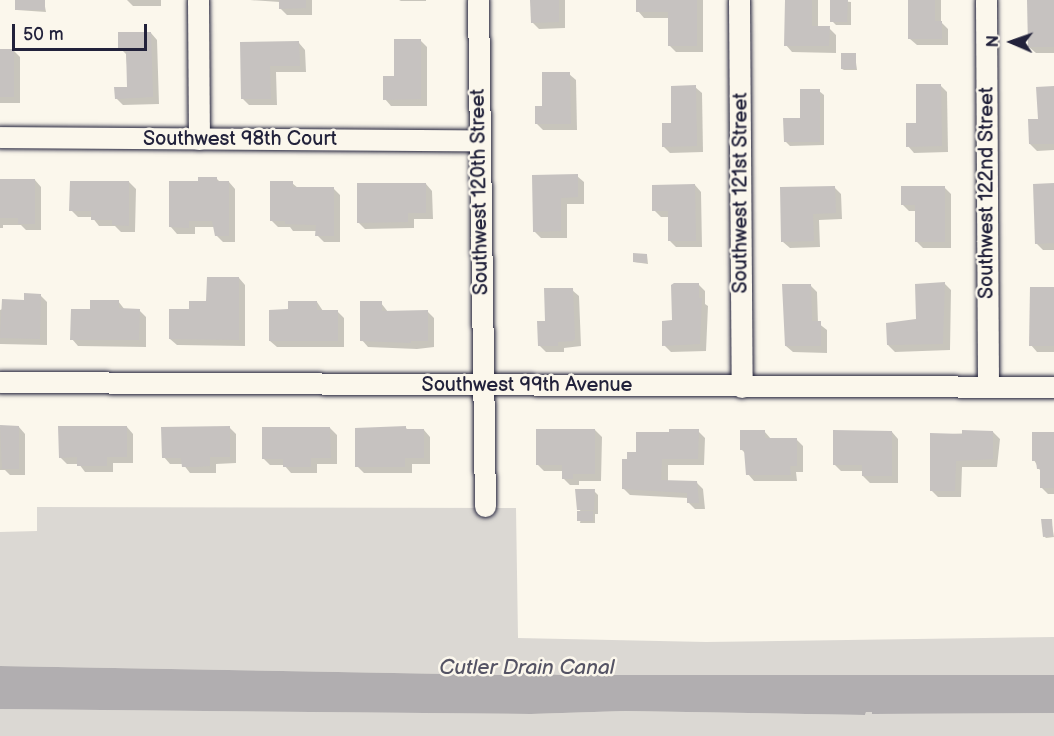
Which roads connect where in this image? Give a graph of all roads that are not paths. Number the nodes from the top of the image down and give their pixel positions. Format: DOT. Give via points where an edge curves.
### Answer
graph roads {
  1 [pos="198,0"];
  2 [pos="478,0"];
  3 [pos="739,0"];
  4 [pos="986,0"];
  5 [pos="0,137"];
  6 [pos="200,139"];
  7 [pos="479,140"];
  8 [pos="0,382"];
  9 [pos="483,385"];
  10 [pos="742,387"];
  11 [pos="988,387"];
  12 [pos="1054,387"];
  13 [pos="485,506"];
  1 -- 6 [label="street"];
  2 -- 7 [label="street, Southwest 120th Street"];
  3 -- 10 [label="street, Southwest 121st Street"];
  4 -- 11 [label="street, Southwest 122nd Street"];
  5 -- 6 [label="street, Southwest 98th Court"];
  6 -- 7 [label="street, Southwest 98th Court"];
  7 -- 9 [label="street, Southwest 120th Street"];
  8 -- 9 [label="street, Southwest 99th Avenue"];
  9 -- 10 [label="street, Southwest 99th Avenue"];
  9 -- 13 [label="street, Southwest 120th Street"];
  10 -- 11 [label="street, Southwest 99th Avenue"];
  11 -- 12 [label="street, Southwest 99th Avenue"];
}
